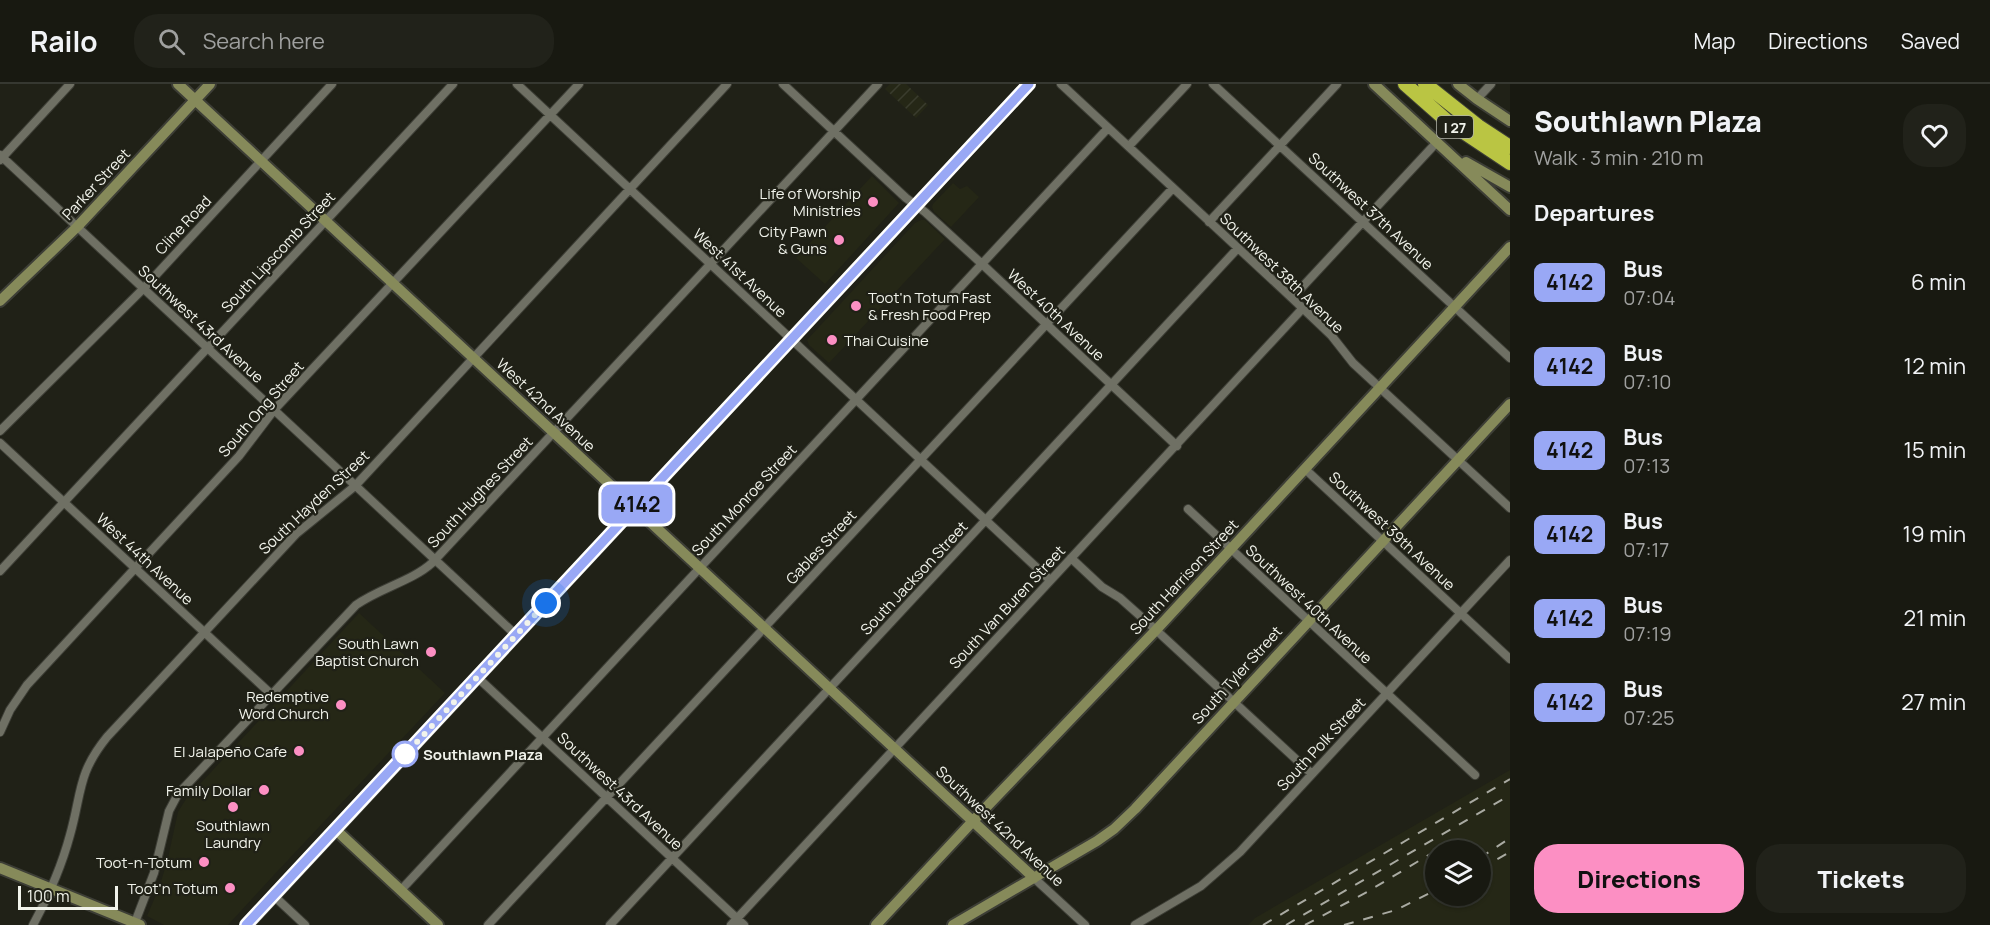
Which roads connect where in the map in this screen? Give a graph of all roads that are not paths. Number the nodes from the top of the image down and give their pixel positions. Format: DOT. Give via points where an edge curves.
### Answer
graph roads {
  1 [pos="70,84"];
  2 [pos="178,84"];
  3 [pos="210,84"];
  4 [pos="332,84"];
  5 [pos="453,84"];
  6 [pos="517,84"];
  7 [pos="579,84"];
  8 [pos="727,84"];
  9 [pos="783,84"];
  10 [pos="878,84"];
  11 [pos="1029,84"];
  12 [pos="1060,84"];
  13 [pos="1187,84"];
  14 [pos="1213,84"];
  15 [pos="1337,84"];
  16 [pos="1374,84"];
  17 [pos="1395,84"];
  18 [pos="1405,84"];
  19 [pos="1425,84"];
  20 [pos="1437,84"];
  21 [pos="1458,84"];
  22 [pos="1491,84"];
  23 [pos="1477,99"];
  24 [pos="195,100"];
  25 [pos="550,115"];
  26 [pos="1447,121"];
  27 [pos="1510,122"];
  28 [pos="1478,126"];
  29 [pos="1108,128"];
  30 [pos="834,131"];
  31 [pos="1437,142"];
  32 [pos="1129,146"];
  33 [pos="1280,146"];
  34 [pos="1510,147"];
  35 [pos="1,158"];
  36 [pos="261,160"];
  37 [pos="1510,163"];
  38 [pos="1489,183"];
  39 [pos="1510,187"];
  40 [pos="1173,188"];
  41 [pos="630,189"];
  42 [pos="915,205"];
  43 [pos="1510,210"];
  44 [pos="326,221"];
  45 [pos="1209,222"];
  46 [pos="1362,222"];
  47 [pos="77,227"];
  48 [pos="1510,247"];
  49 [pos="1238,248"];
  50 [pos="711,264"];
  51 [pos="982,264"];
  52 [pos="393,284"];
  53 [pos="143,289"];
  54 [pos="1292,298"];
  55 [pos="0,301"];
  56 [pos="1454,307"];
  57 [pos="1303,309"];
  58 [pos="1046,324"];
  59 [pos="791,339"];
  60 [pos="207,348"];
  61 [pos="1510,358"];
  62 [pos="474,359"];
  63 [pos="1111,385"];
  64 [pos="1380,388"];
  65 [pos="856,400"];
  66 [pos="1510,404"];
  67 [pos="274,410"];
  68 [pos="0,431"];
  69 [pos="553,432"];
  70 [pos="0,443"];
  71 [pos="1177,446"];
  72 [pos="920,460"];
  73 [pos="1458,460"];
  74 [pos="1305,469"];
  75 [pos="355,486"];
  76 [pos="64,502"];
  77 [pos="634,508"];
  78 [pos="1188,508"];
  79 [pos="1510,508"];
  80 [pos="985,520"];
  81 [pos="1382,540"];
  82 [pos="1231,549"];
  83 [pos="1071,558"];
  84 [pos="435,560"];
  85 [pos="1510,561"];
  86 [pos="135,568"];
  87 [pos="699,568"];
  88 [pos="0,571"];
  89 [pos="1050,580"];
  90 [pos="1461,614"];
  91 [pos="1307,621"];
  92 [pos="765,628"];
  93 [pos="1156,630"];
  94 [pos="205,632"];
  95 [pos="516,635"];
  96 [pos="1510,659"];
  97 [pos="477,677"];
  98 [pos="830,688"];
  99 [pos="272,694"];
  100 [pos="1387,694"];
  101 [pos="1234,702"];
  102 [pos="0,732"];
  103 [pos="542,737"];
  104 [pos="894,748"];
  105 [pos="1312,774"];
  106 [pos="1475,775"];
  107 [pos="607,798"];
  108 [pos="973,820"];
  109 [pos="336,830"];
  110 [pos="672,858"];
  111 [pos="0,868"];
  112 [pos="1035,878"];
  113 [pos="50,888"];
  114 [pos="401,890"];
  115 [pos="274,896"];
  116 [pos="734,922"];
  117 [pos="136,924"];
  118 [pos="33,925"];
  119 [pos="247,925"];
  120 [pos="305,925"];
  121 [pos="438,925"];
  122 [pos="488,925"];
  123 [pos="609,925"];
  124 [pos="744,925"];
  125 [pos="876,925"];
  126 [pos="953,925"];
  127 [pos="1084,925"];
  128 [pos="1135,925"];
  1 -- 35 [label="street"];
  2 -- 24 [label="main road, West 42nd Avenue"];
  3 -- 24 [label="main road, Parker Street"];
  4 -- 36 [label="street, Cline Road"];
  5 -- 44 [label="street, South Lipscomb Street"];
  6 -- 25 [label="street, West 41st Avenue"];
  7 -- 25 [label="street, South Ong Street"];
  8 -- 41 [label="street, South Hayden Street"];
  9 -- 30 [label="street"];
  10 -- 30 [label="street, South Hughes Street"];
  11 -- 42 [label="main road"];
  12 -- 29 [label="street, Southwest 38th Avenue"];
  13 -- 32 [label="street"];
  14 -- 33 [label="street, Southwest 37th Avenue"];
  15 -- 33 [label="street"];
  16 -- 31 [label="main road"];
  17 -- 26 [label="highway"];
  18 -- 26 [label="highway, I 27"];
  19 -- 28 [label="highway, I 27"];
  20 -- 28 [label="highway"];
  21 -- 23 [label="main road"];
  22 -- 23 [label="street"];
  23 -- 27 [label="main road"];
  24 -- 36 [label="main road, West 42nd Avenue"];
  24 -- 47 [label="main road, Parker Street"];
  25 -- 41 [label="street, West 41st Avenue"];
  25 -- 52 [label="street, South Ong Street"];
  26 -- 37 [label="highway, I 27"];
  28 -- 34 [label="highway, I 27"];
  29 -- 32 [label="street, Southwest 38th Avenue"];
  29 -- 51 [label="street, South Monroe Street"];
  30 -- 42 [label="street"];
  30 -- 50 [label="street, South Hughes Street"];
  31 -- 38 [label="main road"];
  31 -- 46 [label="street"];
  32 -- 40 [label="street, Southwest 38th Avenue"];
  33 -- 45 [label="street"];
  33 -- 46 [label="street, Southwest 37th Avenue"];
  35 -- 47 [label="street, Southwest 43rd Avenue"];
  36 -- 44 [label="main road, West 42nd Avenue"];
  36 -- 53 [label="street, Cline Road"];
  38 -- 39 [label="main road"];
  38 -- 43 [label="main road"];
  40 -- 45 [label="street, Southwest 38th Avenue"];
  40 -- 58 [label="street, Gables Street"];
  41 -- 50 [label="street, West 41st Avenue"];
  41 -- 62 [label="street, South Hayden Street"];
  42 -- 51 [label="street, West 40th Avenue"];
  42 -- 59 [label="main road"];
  44 -- 52 [label="main road, West 42nd Avenue"];
  44 -- 60 [label="street, South Lipscomb Street"];
  45 -- 49 [label="street, Southwest 38th Avenue"];
  46 -- 54 [label="street"];
  46 -- 56 [label="street, Southwest 37th Avenue"];
  47 -- 53 [label="street, Southwest 43rd Avenue"];
  47 -- 55 [label="main road, Parker Street"];
  48 -- 56 [label="main road, South Harrison Street"];
  49 -- 54 [label="street, Southwest 38th Avenue"];
  49 -- 63 [label="street, South Jackson Street"];
  50 -- 59 [label="street, West 41st Avenue"];
  50 -- 69 [label="street, South Hughes Street"];
  51 -- 58 [label="street, West 40th Avenue"];
  51 -- 65 [label="street, South Monroe Street"];
  52 -- 62 [label="main road, West 42nd Avenue"];
  52 -- 67 [label="street, South Ong Street"];
  53 -- 60 [label="street, Southwest 43rd Avenue"];
  53 -- 68 [label="street, Cline Road"];
  54 -- 57 [label="street, Southwest 38th Avenue"];
  56 -- 61 [label="street, Southwest 37th Avenue"];
  56 -- 64 [label="main road, South Harrison Street"];
  57 -- 64 [label="street, Southwest 38th Avenue"];
  57 -- 71 [label="street, South Van Buren Street"];
  58 -- 63 [label="street, West 40th Avenue"];
  58 -- 72 [label="street, Gables Street"];
  59 -- 65 [label="street, West 41st Avenue"];
  59 -- 77 [label="main road"];
  60 -- 67 [label="street, Southwest 43rd Avenue"];
  60 -- 76 [label="street, South Lipscomb Street"];
  62 -- 69 [label="main road, West 42nd Avenue"];
  62 -- 75 [label="street, South Hayden Street"];
  63 -- 71 [label="street, West 40th Avenue"];
  63 -- 80 [label="street, South Jackson Street"];
  64 -- 73 [label="street, Southwest 38th Avenue"];
  64 -- 74 [label="main road, South Harrison Street"];
  65 -- 72 [label="street, West 41st Avenue"];
  65 -- 87 [label="street, South Monroe Street"];
  66 -- 73 [label="main road, South Tyler Street"];
  67 -- 75 [label="street, Southwest 43rd Avenue"];
  67 -- 86 [label="street, South Ong Street" via="239,456"];
  69 -- 77 [label="main road, West 42nd Avenue"];
  69 -- 84 [label="street, South Hughes Street"];
  70 -- 76 [label="street, West 44th Avenue"];
  71 -- 83 [label="street, South Van Buren Street"];
  72 -- 80 [label="street, West 41st Avenue"];
  72 -- 92 [label="street, Gables Street"];
  73 -- 79 [label="street, Southwest 38th Avenue"];
  73 -- 81 [label="main road, South Tyler Street"];
  74 -- 81 [label="street, Southwest 39th Avenue"];
  74 -- 82 [label="main road, South Harrison Street"];
  75 -- 84 [label="street, Southwest 43rd Avenue"];
  75 -- 94 [label="street, South Hayden Street" via="296,534"];
  76 -- 86 [label="street, West 44th Avenue"];
  76 -- 88 [label="street, South Lipscomb Street"];
  77 -- 87 [label="main road, West 42nd Avenue"];
  77 -- 95 [label="main road"];
  78 -- 82 [label="street, Southwest 40th Avenue"];
  80 -- 89 [label="street, West 41st Avenue"];
  80 -- 98 [label="street, South Jackson Street"];
  81 -- 90 [label="street, Southwest 39th Avenue"];
  81 -- 91 [label="main road, South Tyler Street"];
  82 -- 91 [label="street, Southwest 40th Avenue"];
  82 -- 93 [label="main road, South Harrison Street"];
  83 -- 89 [label="street, South Van Buren Street"];
  83 -- 93 [label="street"];
  84 -- 95 [label="street, Southwest 43rd Avenue"];
  84 -- 99 [label="street, South Hughes Street" via="356,604"];
  85 -- 90 [label="street, South Polk Street"];
  86 -- 94 [label="street, West 44th Avenue"];
  86 -- 102 [label="street, South Ong Street" via="27,685"];
  87 -- 92 [label="main road, West 42nd Avenue"];
  87 -- 103 [label="street, South Monroe Street"];
  89 -- 104 [label="street, South Van Buren Street"];
  90 -- 96 [label="street, Southwest 39th Avenue"];
  90 -- 100 [label="street, South Polk Street"];
  91 -- 100 [label="street, Southwest 40th Avenue"];
  91 -- 101 [label="main road, South Tyler Street"];
  92 -- 98 [label="main road, West 42nd Avenue"];
  92 -- 107 [label="street, Gables Street"];
  93 -- 101 [label="street"];
  93 -- 108 [label="main road, South Harrison Street"];
  94 -- 99 [label="street, West 44th Avenue"];
  94 -- 113 [label="street, South Hayden Street" via="91,758 80,787 68,844"];
  95 -- 97 [label="main road"];
  97 -- 103 [label="street, Southwest 43rd Avenue"];
  97 -- 109 [label="main road"];
  98 -- 104 [label="main road, West 42nd Avenue"];
  98 -- 110 [label="street, South Jackson Street"];
  99 -- 117 [label="street, South Hughes Street" via="172,803"];
  100 -- 105 [label="street, South Polk Street"];
  100 -- 106 [label="street, Southwest 40th Avenue"];
  101 -- 105 [label="street"];
  101 -- 112 [label="main road, South Tyler Street" via="1114,829"];
  103 -- 107 [label="street, Southwest 43rd Avenue"];
  103 -- 114 [label="street, South Monroe Street"];
  104 -- 108 [label="main road, Southwest 42nd Avenue"];
  104 -- 116 [label="street, South Van Buren Street"];
  105 -- 128 [label="street, South Polk Street" via="1218,873"];
  107 -- 110 [label="street, Southwest 43rd Avenue"];
  107 -- 122 [label="street, Gables Street"];
  108 -- 112 [label="main road, Southwest 42nd Avenue"];
  108 -- 125 [label="main road, South Harrison Street"];
  109 -- 114 [label="main road"];
  109 -- 115 [label="main road"];
  110 -- 116 [label="street, Southwest 43rd Avenue"];
  110 -- 123 [label="street, South Jackson Street"];
  111 -- 113 [label="main road"];
  112 -- 126 [label="main road, South Tyler Street"];
  112 -- 127 [label="street, Southwest 42nd Avenue"];
  113 -- 117 [label="main road"];
  113 -- 118 [label="street, South Hayden Street"];
  114 -- 121 [label="main road"];
  115 -- 119 [label="main road"];
  115 -- 120 [label="street"];
  116 -- 124 [label="street, Southwest 43rd Avenue"];
}
